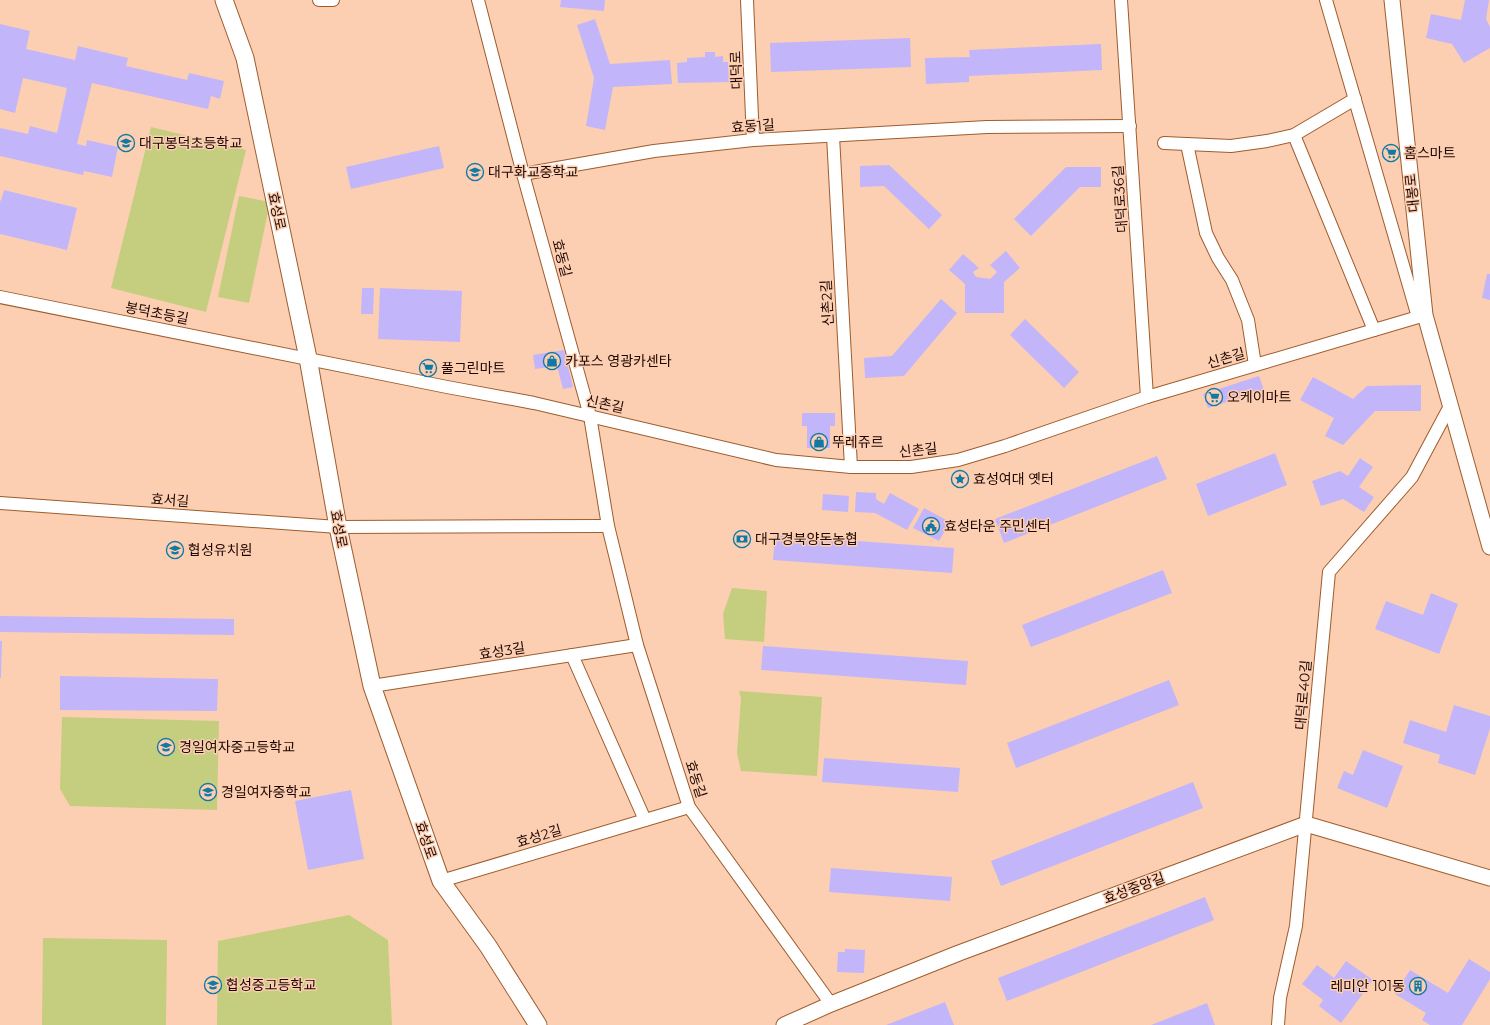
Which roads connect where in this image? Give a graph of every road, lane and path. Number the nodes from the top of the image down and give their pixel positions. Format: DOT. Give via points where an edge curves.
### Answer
graph roads {
  1 [pos="224,0"];
  2 [pos="319,0"];
  3 [pos="333,0"];
  4 [pos="478,0"];
  5 [pos="747,0"];
  6 [pos="1121,0"];
  7 [pos="1326,0"];
  8 [pos="1392,0"];
  9 [pos="1355,99"];
  10 [pos="1130,126"];
  11 [pos="1294,135"];
  12 [pos="833,136"];
  13 [pos="753,140"];
  14 [pos="1164,143"];
  15 [pos="1187,144"];
  16 [pos="524,174"];
  17 [pos="0,297"];
  18 [pos="1421,316"];
  19 [pos="1374,330"];
  20 [pos="308,358"];
  21 [pos="1255,365"];
  22 [pos="1147,397"];
  23 [pos="1450,406"];
  24 [pos="590,416"];
  25 [pos="852,467"];
  26 [pos="0,503"];
  27 [pos="608,526"];
  28 [pos="338,527"];
  29 [pos="1490,547"];
  30 [pos="637,645"];
  31 [pos="572,655"];
  32 [pos="372,686"];
  33 [pos="689,807"];
  34 [pos="645,820"];
  35 [pos="1306,824"];
  36 [pos="1490,878"];
  37 [pos="441,881"];
  38 [pos="832,1004"];
  39 [pos="538,1025"];
  40 [pos="784,1025"];
  41 [pos="1278,1025"];
  1 -- 20 [label="main road, 효성로" via="245,58"];
  2 -- 3 [label="street"];
  4 -- 16 [label="street, 효동길"];
  5 -- 13 [label="street, 대덕로"];
  6 -- 10 [label="street, 대덕로36길"];
  7 -- 9 [label="street"];
  8 -- 18 [label="street, 대봉로"];
  9 -- 11 [label="street"];
  9 -- 18 [label="street"];
  10 -- 12 [label="street, 효동1길" via="987,127"];
  10 -- 22 [label="street, 대덕로36길"];
  11 -- 15 [label="street" via="1231,146"];
  11 -- 19 [label="street"];
  12 -- 13 [label="street, 효동1길"];
  12 -- 25 [label="street, 신촌2길"];
  13 -- 16 [label="street, 효동1길" via="654,151"];
  14 -- 15 [label="street"];
  15 -- 21 [label="street" via="1206,233 1232,280 1248,320"];
  16 -- 24 [label="street, 효동길"];
  17 -- 20 [label="street, 봉덕초등길"];
  18 -- 19 [label="street, 신촌길"];
  18 -- 23 [label="street, 대봉로"];
  19 -- 21 [label="street, 신촌길"];
  20 -- 24 [label="street, 신촌길"];
  20 -- 28 [label="main road, 효성로"];
  21 -- 22 [label="street, 신촌길"];
  22 -- 25 [label="street, 신촌길" via="958,460 911,467"];
  23 -- 29 [label="street, 대봉로"];
  23 -- 35 [label="street, 대덕로40길" via="1412,477 1329,572"];
  24 -- 25 [label="street, 신촌길" via="776,460"];
  24 -- 27 [label="street, 효동길"];
  26 -- 28 [label="street, 효서길"];
  27 -- 28 [label="street"];
  27 -- 30 [label="street, 효동길"];
  28 -- 32 [label="main road, 효성로"];
  30 -- 31 [label="street, 효성3길"];
  30 -- 33 [label="street, 효동길"];
  31 -- 32 [label="street, 효성3길"];
  31 -- 34 [label="street"];
  32 -- 37 [label="main road, 효성로"];
  33 -- 34 [label="street, 효성2길"];
  33 -- 38 [label="street, 효동길"];
  34 -- 37 [label="street, 효성2길"];
  35 -- 36 [label="street"];
  35 -- 38 [label="street, 효성중앙길" via="966,950"];
  35 -- 41 [label="street, 대덕로40길" via="1296,926 1280,998"];
  37 -- 39 [label="main road, 효성로" via="488,946"];
  38 -- 40 [label="street, 효성중앙길"];
}
